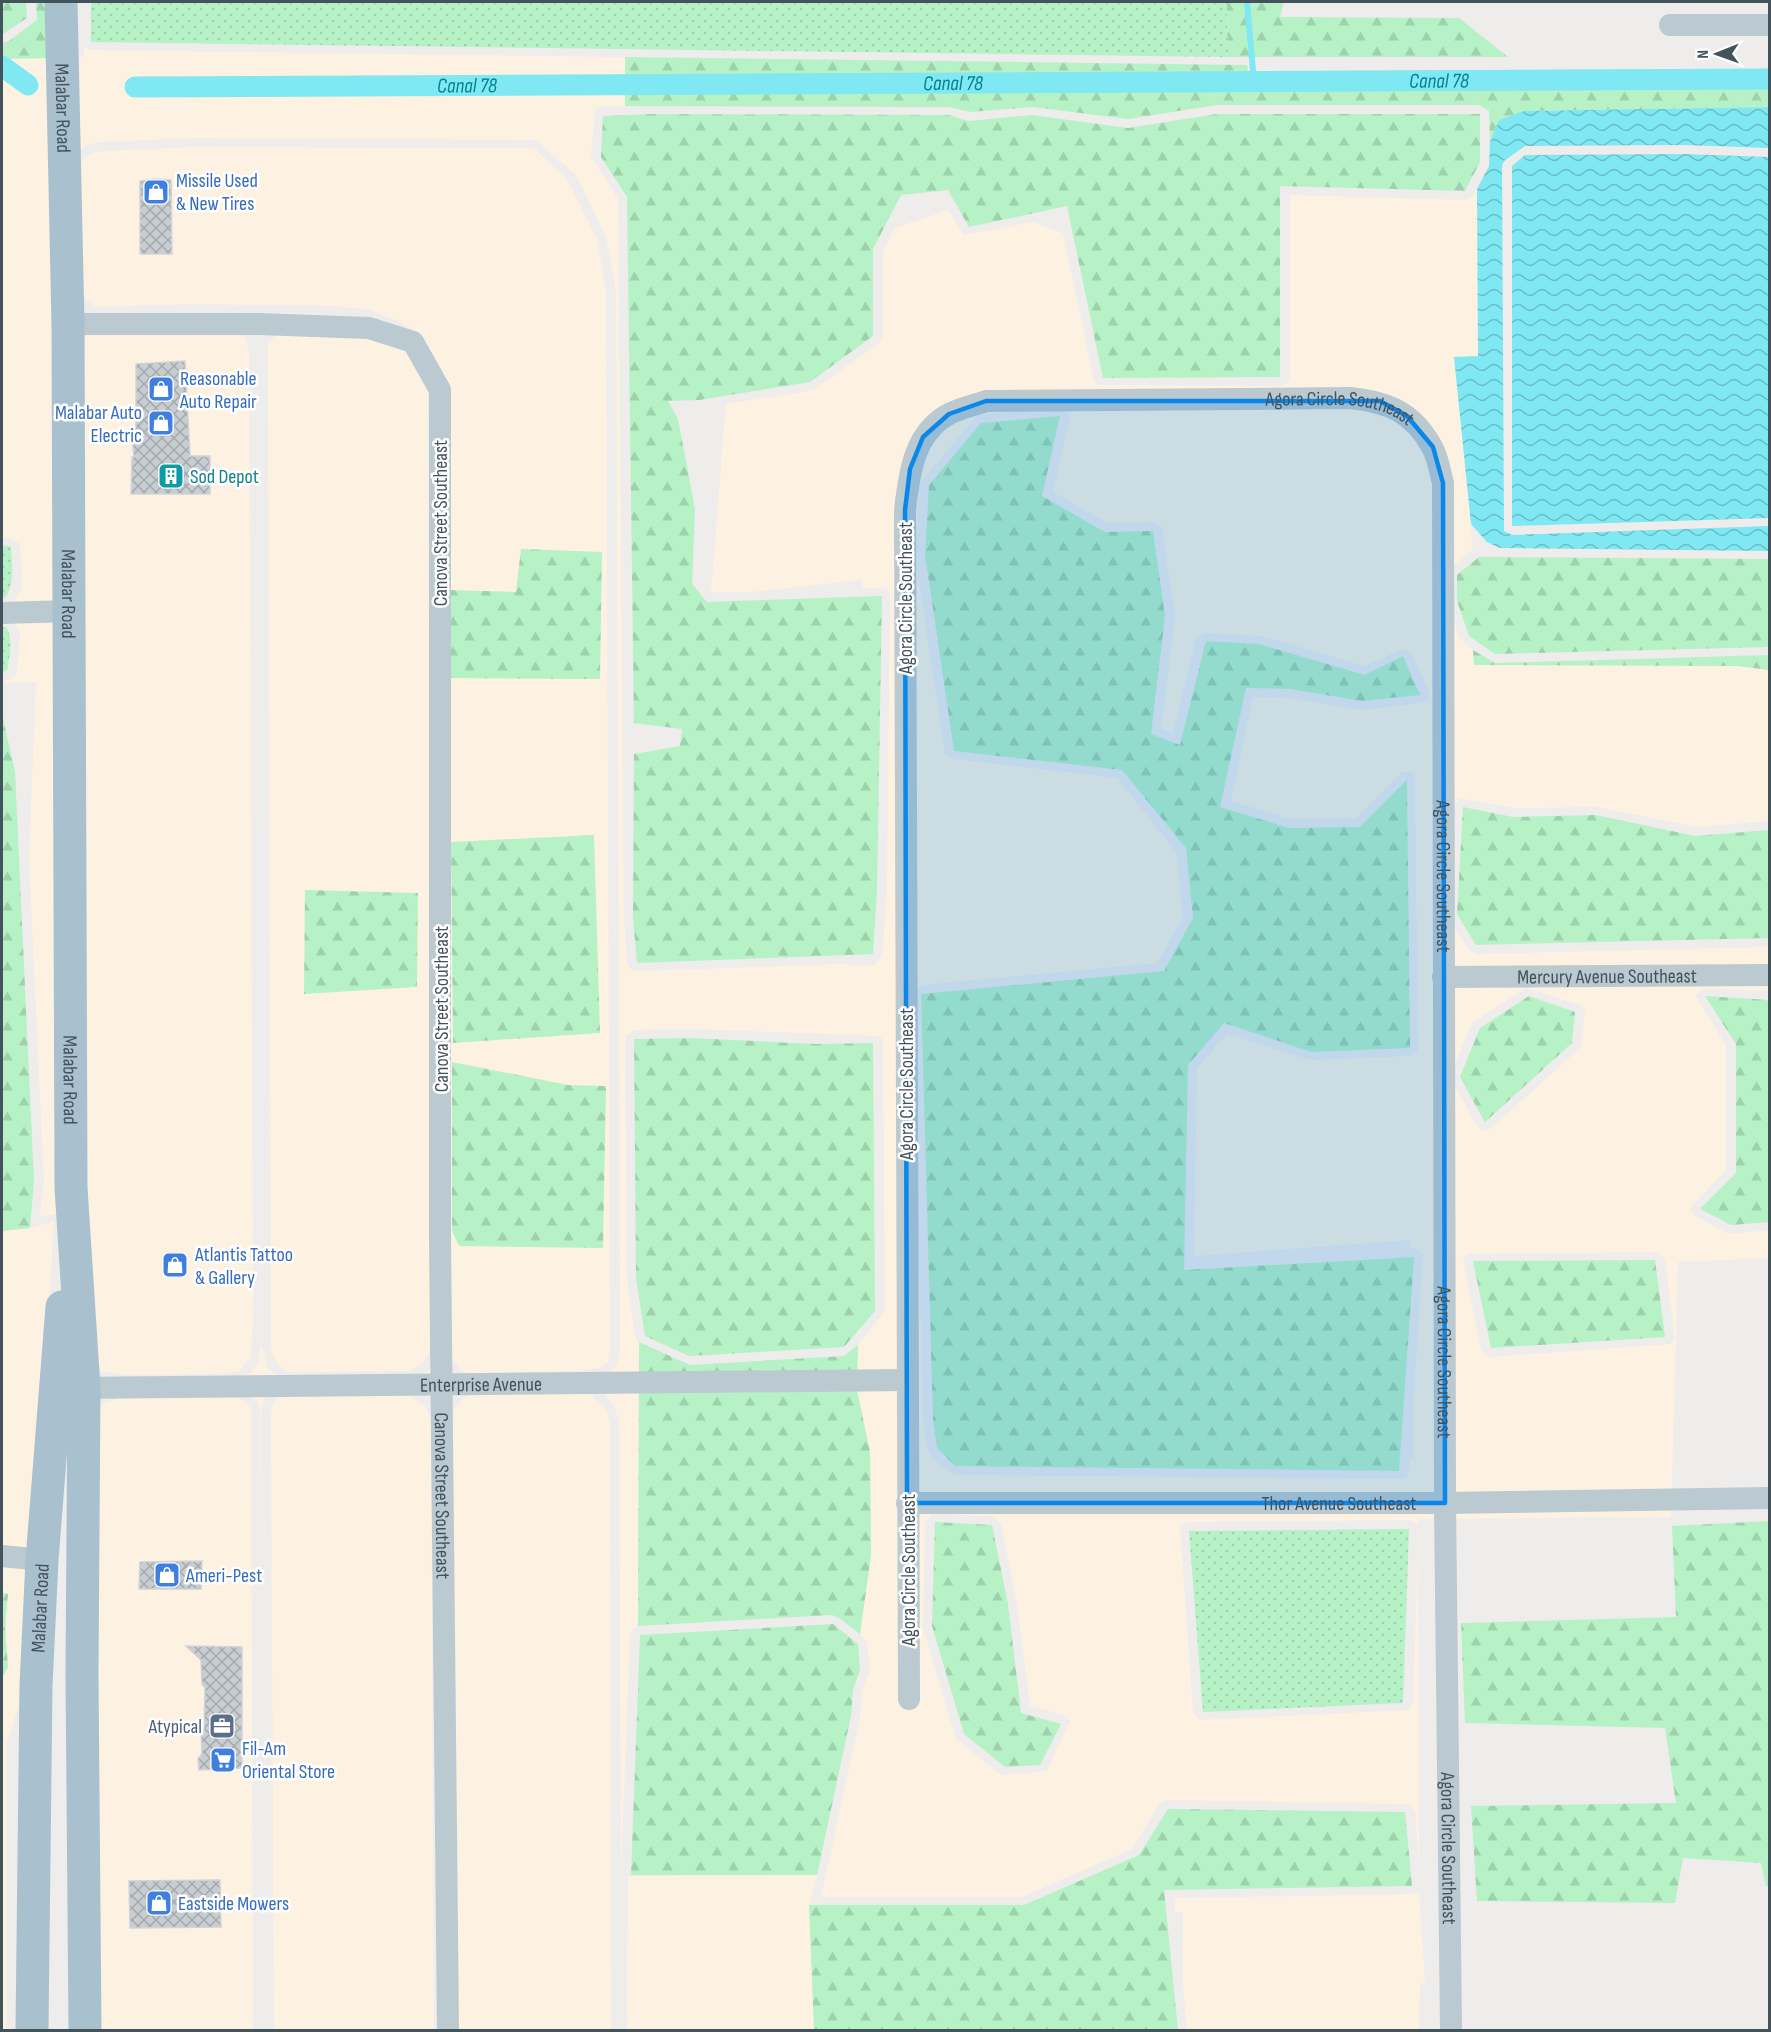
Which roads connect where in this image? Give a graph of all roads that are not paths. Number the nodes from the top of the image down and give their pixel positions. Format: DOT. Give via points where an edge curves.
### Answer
graph roads {
  1 [pos="61,2"];
  2 [pos="1770,25"];
  3 [pos="1670,26"];
  4 [pos="68,324"];
  5 [pos="69,611"];
  6 [pos="2,613"];
  7 [pos="1770,975"];
  8 [pos="1443,977"];
  9 [pos="907,1380"];
  10 [pos="442,1386"];
  11 [pos="70,1388"];
  12 [pos="1770,1498"];
  13 [pos="907,1503"];
  14 [pos="1444,1503"];
  15 [pos="2,1556"];
  16 [pos="42,1560"];
  17 [pos="909,1699"];
  18 [pos="83,1723"];
  19 [pos="32,2031"];
  20 [pos="85,2031"];
  21 [pos="448,2031"];
  22 [pos="1451,2031"];
  1 -- 4 [label="main road, Malabar Road"];
  2 -- 3 [label="street"];
  4 -- 5 [label="main road, Malabar Road"];
  4 -- 10 [label="street, Canova Street Southeast" via="369,328 413,342 440,390"];
  5 -- 6 [label="street"];
  5 -- 11 [label="main road, Malabar Road"];
  7 -- 8 [label="street, Mercury Avenue Southeast"];
  8 -- 9 [label="street, Agora Circle Southeast" via="1443,483 1433,447 1407,416 1380,401 1350,398 986,400 949,414 923,437 910,469 905,510"];
  8 -- 14 [label="street, Agora Circle Southeast"];
  9 -- 10 [label="street, Enterprise Avenue"];
  9 -- 13 [label="street, Agora Circle Southeast"];
  10 -- 11 [label="street, Enterprise Avenue"];
  10 -- 21 [label="street, Canova Street Southeast"];
  11 -- 16 [label="main road, Malabar Road"];
  11 -- 18 [label="main road, Malabar Road"];
  12 -- 14 [label="street, Thor Avenue Southeast"];
  13 -- 14 [label="street, Thor Avenue Southeast"];
  13 -- 17 [label="street, Agora Circle Southeast"];
  14 -- 22 [label="street, Agora Circle Southeast"];
  15 -- 16 [label="street"];
  16 -- 18 [label="main road" via="67,1570 73,1579 74,1696"];
  16 -- 19 [label="main road, Malabar Road" via="36,1685"];
  18 -- 20 [label="main road, Malabar Road"];
}
